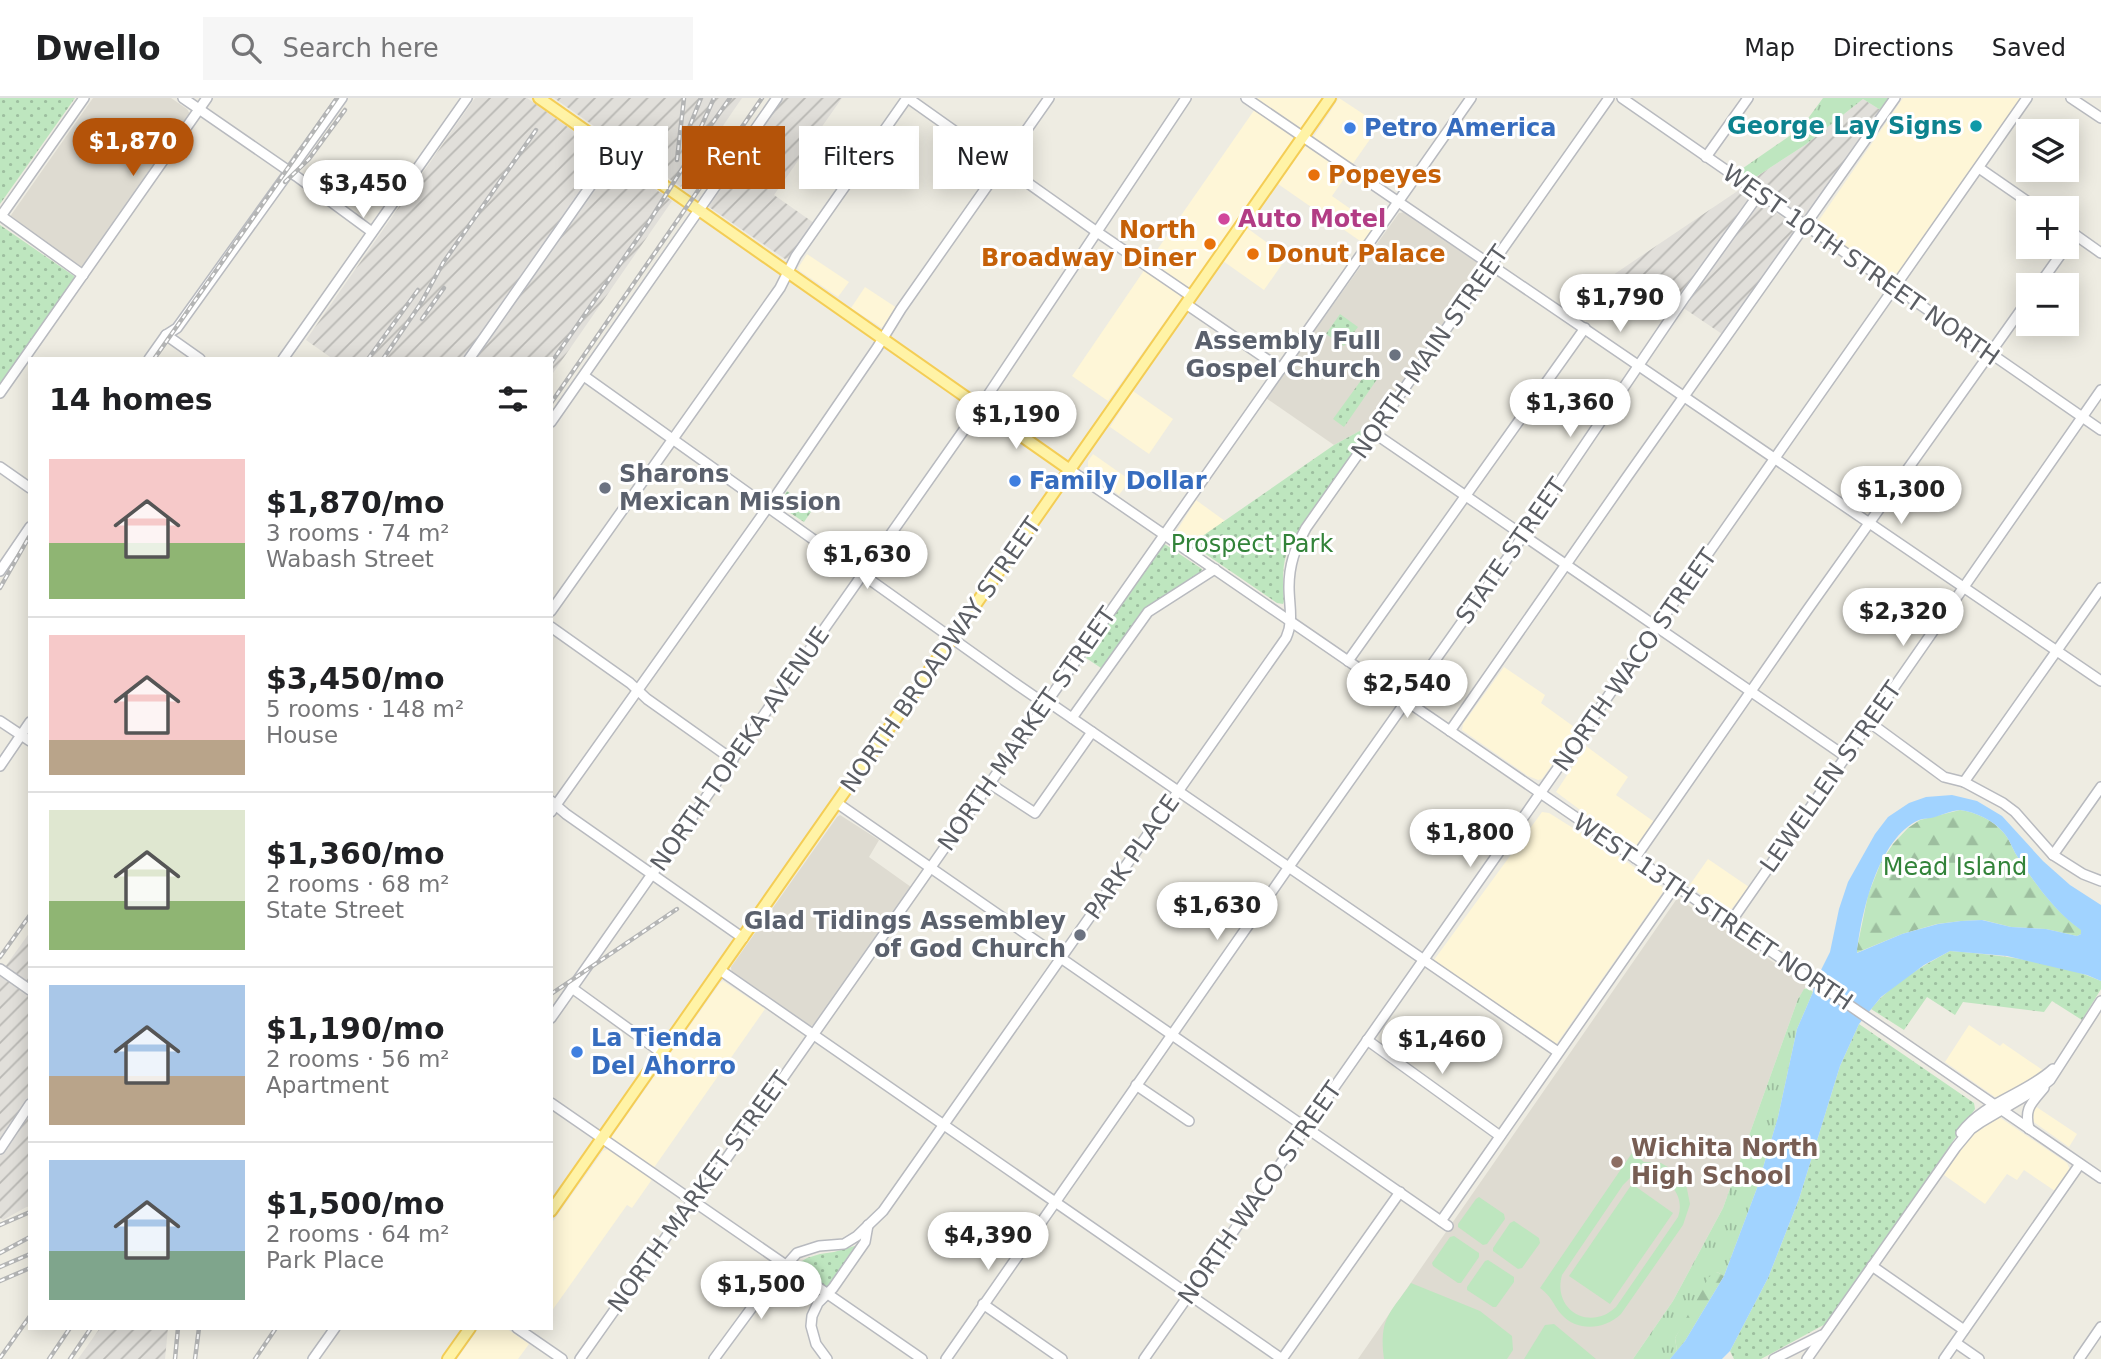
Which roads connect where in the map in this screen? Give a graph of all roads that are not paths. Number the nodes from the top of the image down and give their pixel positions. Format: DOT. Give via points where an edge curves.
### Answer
graph roads {
  1 [pos="84,98"];
  2 [pos="183,98"];
  3 [pos="207,98"];
  4 [pos="342,98"];
  5 [pos="467,98"];
  6 [pos="539,98"];
  7 [pos="777,98"];
  8 [pos="907,98"];
  9 [pos="1049,98"];
  10 [pos="1186,98"];
  11 [pos="1247,98"];
  12 [pos="1330,98"];
  13 [pos="1471,98"];
  14 [pos="1609,98"];
  15 [pos="1622,98"];
  16 [pos="1748,98"];
  17 [pos="1895,98"];
  18 [pos="2027,98"];
  19 [pos="2071,98"];
  20 [pos="199,109"];
  21 [pos="2101,118"];
  22 [pos="579,126"];
  23 [pos="948,126"];
  24 [pos="1029,126"];
  25 [pos="1303,136"];
  26 [pos="1706,157"];
  27 [pos="1979,168"];
  28 [pos="289,171"];
  29 [pos="1033,186"];
  30 [pos="668,188"];
  31 [pos="588,189"];
  32 [pos="986,189"];
  33 [pos="1759,194"];
  34 [pos="2019,196"];
  35 [pos="1398,201"];
  36 [pos="699,210"];
  37 [pos="1,216"];
  38 [pos="1805,226"];
  39 [pos="372,232"];
  40 [pos="1097,232"];
  41 [pos="2079,238"];
  42 [pos="2101,253"];
  43 [pos="1492,266"];
  44 [pos="788,272"];
  45 [pos="83,275"];
  46 [pos="1895,289"];
  47 [pos="1189,300"];
  48 [pos="2016,317"];
  49 [pos="1585,328"];
  50 [pos="166,335"];
  51 [pos="883,338"];
  52 [pos="1989,354"];
  53 [pos="150,357"];
  54 [pos="197,357"];
  55 [pos="284,357"];
  56 [pos="470,357"];
  57 [pos="1639,365"];
  58 [pos="1281,369"];
  59 [pos="584,376"];
  60 [pos="2101,390"];
  61 [pos="0,393"];
  62 [pos="1685,396"];
  63 [pos="980,407"];
  64 [pos="2082,417"];
  65 [pos="553,419"];
  66 [pos="2101,430"];
  67 [pos="1374,433"];
  68 [pos="673,439"];
  69 [pos="1776,458"];
  70 [pos="0,467"];
  71 [pos="1070,470"];
  72 [pos="28,487"];
  73 [pos="1466,496"];
  74 [pos="768,507"];
  75 [pos="1870,523"];
  76 [pos="28,530"];
  77 [pos="1165,534"];
  78 [pos="1522,536"];
  79 [pos="1566,565"];
  80 [pos="1215,569"];
  81 [pos="0,570"];
  82 [pos="861,574"];
  83 [pos="1964,587"];
  84 [pos="2101,588"];
  85 [pos="554,600"];
  86 [pos="1292,620"];
  87 [pos="553,628"];
  88 [pos="1657,628"];
  89 [pos="952,639"];
  90 [pos="2057,651"];
  91 [pos="1348,661"];
  92 [pos="2101,681"];
  93 [pos="638,692"];
  94 [pos="1751,692"];
  95 [pos="1405,700"];
  96 [pos="1047,701"];
  97 [pos="1072,718"];
  98 [pos="0,720"];
  99 [pos="1868,722"];
  100 [pos="28,725"];
  101 [pos="1450,731"];
  102 [pos="1092,732"];
  103 [pos="21,735"];
  104 [pos="28,740"];
  105 [pos="1845,756"];
  106 [pos="733,760"];
  107 [pos="0,766"];
  108 [pos="1964,782"];
  109 [pos="989,783"];
  110 [pos="2101,787"];
  111 [pos="1179,791"];
  112 [pos="1541,794"];
  113 [pos="837,803"];
  114 [pos="553,806"];
  115 [pos="2053,855"];
  116 [pos="1634,858"];
  117 [pos="1288,867"];
  118 [pos="929,868"];
  119 [pos="652,875"];
  120 [pos="2101,881"];
  121 [pos="1675,886"];
  122 [pos="1730,923"];
  123 [pos="743,938"];
  124 [pos="1061,958"];
  125 [pos="1424,960"];
  126 [pos="0,969"];
  127 [pos="720,970"];
  128 [pos="572,988"];
  129 [pos="28,989"];
  130 [pos="2101,1001"];
  131 [pos="553,1015"];
  132 [pos="813,1035"];
  133 [pos="1171,1035"];
  134 [pos="1367,1040"];
  135 [pos="1559,1052"];
  136 [pos="662,1053"];
  137 [pos="2059,1063"];
  138 [pos="2050,1080"];
  139 [pos="1136,1085"];
  140 [pos="1976,1093"];
  141 [pos="553,1104"];
  142 [pos="28,1107"];
  143 [pos="1998,1108"];
  144 [pos="1189,1121"];
  145 [pos="1969,1123"];
  146 [pos="943,1125"];
  147 [pos="1306,1127"];
  148 [pos="2029,1129"];
  149 [pos="1500,1136"];
  150 [pos="602,1138"];
  151 [pos="1956,1147"];
  152 [pos="0,1149"];
  153 [pos="2080,1164"];
  154 [pos="2101,1178"];
  155 [pos="1399,1192"];
  156 [pos="693,1201"];
  157 [pos="1055,1202"];
  158 [pos="553,1208"];
  159 [pos="868,1226"];
  160 [pos="786,1265"];
  161 [pos="1872,1266"];
  162 [pos="827,1293"];
  163 [pos="1189,1295"];
  164 [pos="983,1304"];
  165 [pos="2101,1327"];
  166 [pos="334,1330"];
  167 [pos="469,1330"];
  168 [pos="520,1330"];
  169 [pos="1964,1330"];
  170 [pos="1824,1335"];
  171 [pos="1955,1343"];
  172 [pos="313,1359"];
  173 [pos="448,1359"];
  174 [pos="562,1359"];
  175 [pos="580,1359"];
  176 [pos="715,1359"];
  177 [pos="827,1359"];
  178 [pos="922,1359"];
  179 [pos="946,1359"];
  180 [pos="1062,1359"];
  181 [pos="1144,1359"];
  182 [pos="1282,1359"];
  183 [pos="1774,1359"];
  184 [pos="1807,1359"];
  185 [pos="1944,1359"];
  186 [pos="1979,1359"];
  187 [pos="2079,1359"];
  1 -- 37 [label="street"];
  2 -- 20 [label="street"];
  3 -- 20 [label="street"];
  4 -- 28 [label="street"];
  5 -- 39 [label="street"];
  6 -- 22 [label="main road"];
  7 -- 36 [label="street"];
  8 -- 23 [label="street"];
  8 -- 44 [label="street"];
  9 -- 24 [label="street"];
  10 -- 40 [label="street, NORTH TOPEKA AVENUE"];
  11 -- 25 [label="street"];
  12 -- 25 [label="main road, NORTH BROADWAY STREET"];
  13 -- 35 [label="street, NORTH MARKET STREET"];
  14 -- 43 [label="street, NORTH MAIN STREET"];
  15 -- 26 [label="street, WEST 10TH STREET NORTH"];
  16 -- 26 [label="street"];
  17 -- 38 [label="street"];
  18 -- 27 [label="street, NORTH WACO STREET"];
  19 -- 21 [label="street"];
  20 -- 28 [label="street"];
  20 -- 45 [label="street"];
  25 -- 35 [label="street"];
  25 -- 47 [label="main road, NORTH BROADWAY STREET"];
  26 -- 33 [label="street, WEST 10TH STREET NORTH"];
  27 -- 34 [label="street"];
  27 -- 46 [label="street, NORTH WACO STREET"];
  28 -- 39 [label="street"];
  28 -- 50 [label="street" via="177,328"];
  29 -- 40 [label="street"];
  30 -- 36 [label="main road"];
  31 -- 56 [label="street"];
  32 -- 51 [label="street"];
  33 -- 38 [label="street, WEST 10TH STREET NORTH"];
  33 -- 57 [label="street, STATE STREET"];
  35 -- 43 [label="street"];
  35 -- 58 [label="street, NORTH MARKET STREET"];
  36 -- 44 [label="main road"];
  36 -- 59 [label="street"];
  37 -- 45 [label="street"];
  38 -- 46 [label="street, WEST 10TH STREET NORTH"];
  38 -- 62 [label="street"];
  39 -- 55 [label="street"];
  40 -- 47 [label="street"];
  40 -- 63 [label="street, NORTH TOPEKA AVENUE"];
  41 -- 42 [label="street"];
  43 -- 49 [label="street"];
  43 -- 67 [label="street, NORTH MAIN STREET"];
  44 -- 51 [label="main road"];
  44 -- 68 [label="street"];
  45 -- 61 [label="street"];
  46 -- 52 [label="street, WEST 10TH STREET NORTH"];
  46 -- 69 [label="street, NORTH WACO STREET"];
  47 -- 58 [label="street"];
  47 -- 71 [label="main road, NORTH BROADWAY STREET"];
  48 -- 52 [label="street"];
  49 -- 57 [label="street"];
  49 -- 73 [label="street"];
  50 -- 53 [label="street"];
  50 -- 54 [label="street"];
  51 -- 63 [label="main road"];
  51 -- 74 [label="street"];
  52 -- 64 [label="street, WEST 10TH STREET NORTH"];
  52 -- 75 [label="street"];
  57 -- 62 [label="street"];
  57 -- 78 [label="street, STATE STREET"];
  58 -- 77 [label="street, NORTH MARKET STREET"];
  59 -- 65 [label="street"];
  59 -- 68 [label="street"];
  60 -- 64 [label="street, LEWELLEN STREET"];
  62 -- 69 [label="street"];
  62 -- 79 [label="street"];
  63 -- 71 [label="main road"];
  63 -- 82 [label="street, NORTH TOPEKA AVENUE"];
  64 -- 66 [label="street, WEST 10TH STREET NORTH"];
  64 -- 83 [label="street, LEWELLEN STREET"];
  67 -- 73 [label="street"];
  67 -- 86 [label="street, NORTH MAIN STREET" via="1296,547 1289,588"];
  68 -- 74 [label="street"];
  68 -- 85 [label="street"];
  69 -- 75 [label="street"];
  69 -- 88 [label="street, NORTH WACO STREET"];
  70 -- 72 [label="street"];
  71 -- 77 [label="street, WEST 13TH STREET NORTH"];
  71 -- 89 [label="main road, NORTH BROADWAY STREET"];
  73 -- 78 [label="street"];
  73 -- 91 [label="street"];
  74 -- 82 [label="street"];
  74 -- 93 [label="street"];
  75 -- 83 [label="street"];
  75 -- 94 [label="street"];
  76 -- 81 [label="street"];
  77 -- 80 [label="street, WEST 13TH STREET NORTH"];
  77 -- 96 [label="street, NORTH MARKET STREET"];
  78 -- 79 [label="street"];
  78 -- 95 [label="street, STATE STREET"];
  79 -- 88 [label="street"];
  79 -- 101 [label="street"];
  80 -- 86 [label="street, WEST 13TH STREET NORTH"];
  80 -- 97 [label="street" via="1148,612"];
  82 -- 89 [label="street"];
  82 -- 106 [label="street, NORTH TOPEKA AVENUE"];
  83 -- 90 [label="street"];
  83 -- 99 [label="street, LEWELLEN STREET"];
  84 -- 90 [label="street"];
  86 -- 91 [label="street, WEST 13TH STREET NORTH"];
  86 -- 111 [label="street, PARK PLACE" via="1286,638"];
  87 -- 93 [label="street"];
  88 -- 94 [label="street"];
  88 -- 112 [label="street, NORTH WACO STREET"];
  89 -- 96 [label="street"];
  89 -- 113 [label="main road, NORTH BROADWAY STREET"];
  90 -- 92 [label="street"];
  90 -- 108 [label="street"];
  91 -- 95 [label="street, WEST 13TH STREET NORTH"];
  93 -- 106 [label="street"];
  93 -- 114 [label="street"];
  94 -- 105 [label="street"];
  94 -- 116 [label="street"];
  95 -- 101 [label="street, WEST 13TH STREET NORTH"];
  95 -- 117 [label="street, STATE STREET"];
  96 -- 97 [label="street"];
  96 -- 109 [label="street, NORTH MARKET STREET"];
  97 -- 102 [label="street"];
  98 -- 103 [label="street"];
  99 -- 105 [label="street, LEWELLEN STREET"];
  99 -- 108 [label="street" via="1944,777"];
  100 -- 103 [label="street"];
  101 -- 112 [label="street, WEST 13TH STREET NORTH"];
  102 -- 109 [label="street" via="1035,813"];
  102 -- 111 [label="street"];
  103 -- 104 [label="street"];
  103 -- 107 [label="street"];
  105 -- 122 [label="street, LEWELLEN STREET"];
  106 -- 119 [label="street, NORTH TOPEKA AVENUE"];
  108 -- 115 [label="street" via="2009,807"];
  109 -- 118 [label="street, NORTH MARKET STREET"];
  110 -- 115 [label="street"];
  111 -- 117 [label="street"];
  111 -- 124 [label="street, PARK PLACE"];
  112 -- 116 [label="street, WEST 13TH STREET NORTH"];
  112 -- 125 [label="street, NORTH WACO STREET"];
  113 -- 118 [label="street"];
  113 -- 123 [label="main road, NORTH BROADWAY STREET"];
  114 -- 119 [label="street"];
  115 -- 120 [label="street"];
  116 -- 121 [label="street, WEST 13TH STREET NORTH"];
  117 -- 125 [label="street"];
  117 -- 133 [label="street, STATE STREET"];
  118 -- 124 [label="street"];
  118 -- 132 [label="street, NORTH MARKET STREET"];
  119 -- 123 [label="street"];
  119 -- 128 [label="street, NORTH TOPEKA AVENUE"];
  121 -- 122 [label="street, WEST 13TH STREET NORTH"];
  121 -- 135 [label="street"];
  122 -- 140 [label="street, WEST 13TH STREET NORTH"];
  123 -- 127 [label="main road, NORTH BROADWAY STREET"];
  124 -- 133 [label="street"];
  124 -- 146 [label="street, PARK PLACE"];
  125 -- 134 [label="street, NORTH WACO STREET"];
  125 -- 135 [label="street"];
  126 -- 129 [label="street"];
  127 -- 132 [label="street"];
  127 -- 136 [label="main road, NORTH BROADWAY STREET"];
  128 -- 131 [label="street, NORTH TOPEKA AVENUE"];
  128 -- 136 [label="street"];
  130 -- 137 [label="street"];
  132 -- 146 [label="street"];
  132 -- 156 [label="street, NORTH MARKET STREET"];
  133 -- 139 [label="street, STATE STREET"];
  133 -- 147 [label="street"];
  134 -- 147 [label="street, NORTH WACO STREET"];
  134 -- 149 [label="street"];
  135 -- 149 [label="street"];
  136 -- 150 [label="main road, NORTH BROADWAY STREET"];
  137 -- 138 [label="street"];
  137 -- 143 [label="street"];
  138 -- 143 [label="street"];
  138 -- 148 [label="street" via="2027,1112"];
  139 -- 144 [label="street"];
  139 -- 157 [label="street, STATE STREET"];
  140 -- 143 [label="street, WEST 13TH STREET NORTH"];
  140 -- 145 [label="street" via="1979,1108"];
  141 -- 150 [label="street"];
  142 -- 152 [label="street"];
  143 -- 145 [label="street"];
  143 -- 148 [label="street, WEST 13TH STREET NORTH"];
  143 -- 151 [label="street"];
  145 -- 151 [label="street"];
  146 -- 157 [label="street"];
  146 -- 159 [label="street, PARK PLACE"];
  147 -- 155 [label="street"];
  147 -- 163 [label="street, NORTH WACO STREET"];
  148 -- 153 [label="street, WEST 13TH STREET NORTH"];
  149 -- 155 [label="street" via="1444,1223"];
  150 -- 156 [label="street"];
  150 -- 158 [label="main road, NORTH BROADWAY STREET"];
  151 -- 161 [label="street"];
  153 -- 154 [label="street, WEST 13TH STREET NORTH"];
  153 -- 169 [label="street"];
  155 -- 182 [label="street"];
  156 -- 160 [label="street"];
  156 -- 175 [label="street, NORTH MARKET STREET"];
  157 -- 163 [label="street"];
  157 -- 164 [label="street, STATE STREET"];
  159 -- 160 [label="street, PARK PLACE" via="844,1244 797,1253"];
  159 -- 162 [label="street, PARK PLACE" via="865,1242"];
  160 -- 162 [label="street"];
  160 -- 176 [label="street, PARK PLACE"];
  161 -- 169 [label="street"];
  161 -- 170 [label="street"];
  162 -- 177 [label="street, PARK PLACE" via="818,1303 811,1326"];
  162 -- 178 [label="street"];
  163 -- 181 [label="street, NORTH WACO STREET"];
  163 -- 182 [label="street"];
  164 -- 179 [label="street, STATE STREET"];
  164 -- 180 [label="street"];
  165 -- 187 [label="street"];
  166 -- 172 [label="street"];
  167 -- 173 [label="main road"];
  168 -- 174 [label="street"];
  169 -- 171 [label="street"];
  170 -- 183 [label="street"];
  170 -- 184 [label="street"];
  171 -- 185 [label="street"];
  171 -- 186 [label="street"];
}
